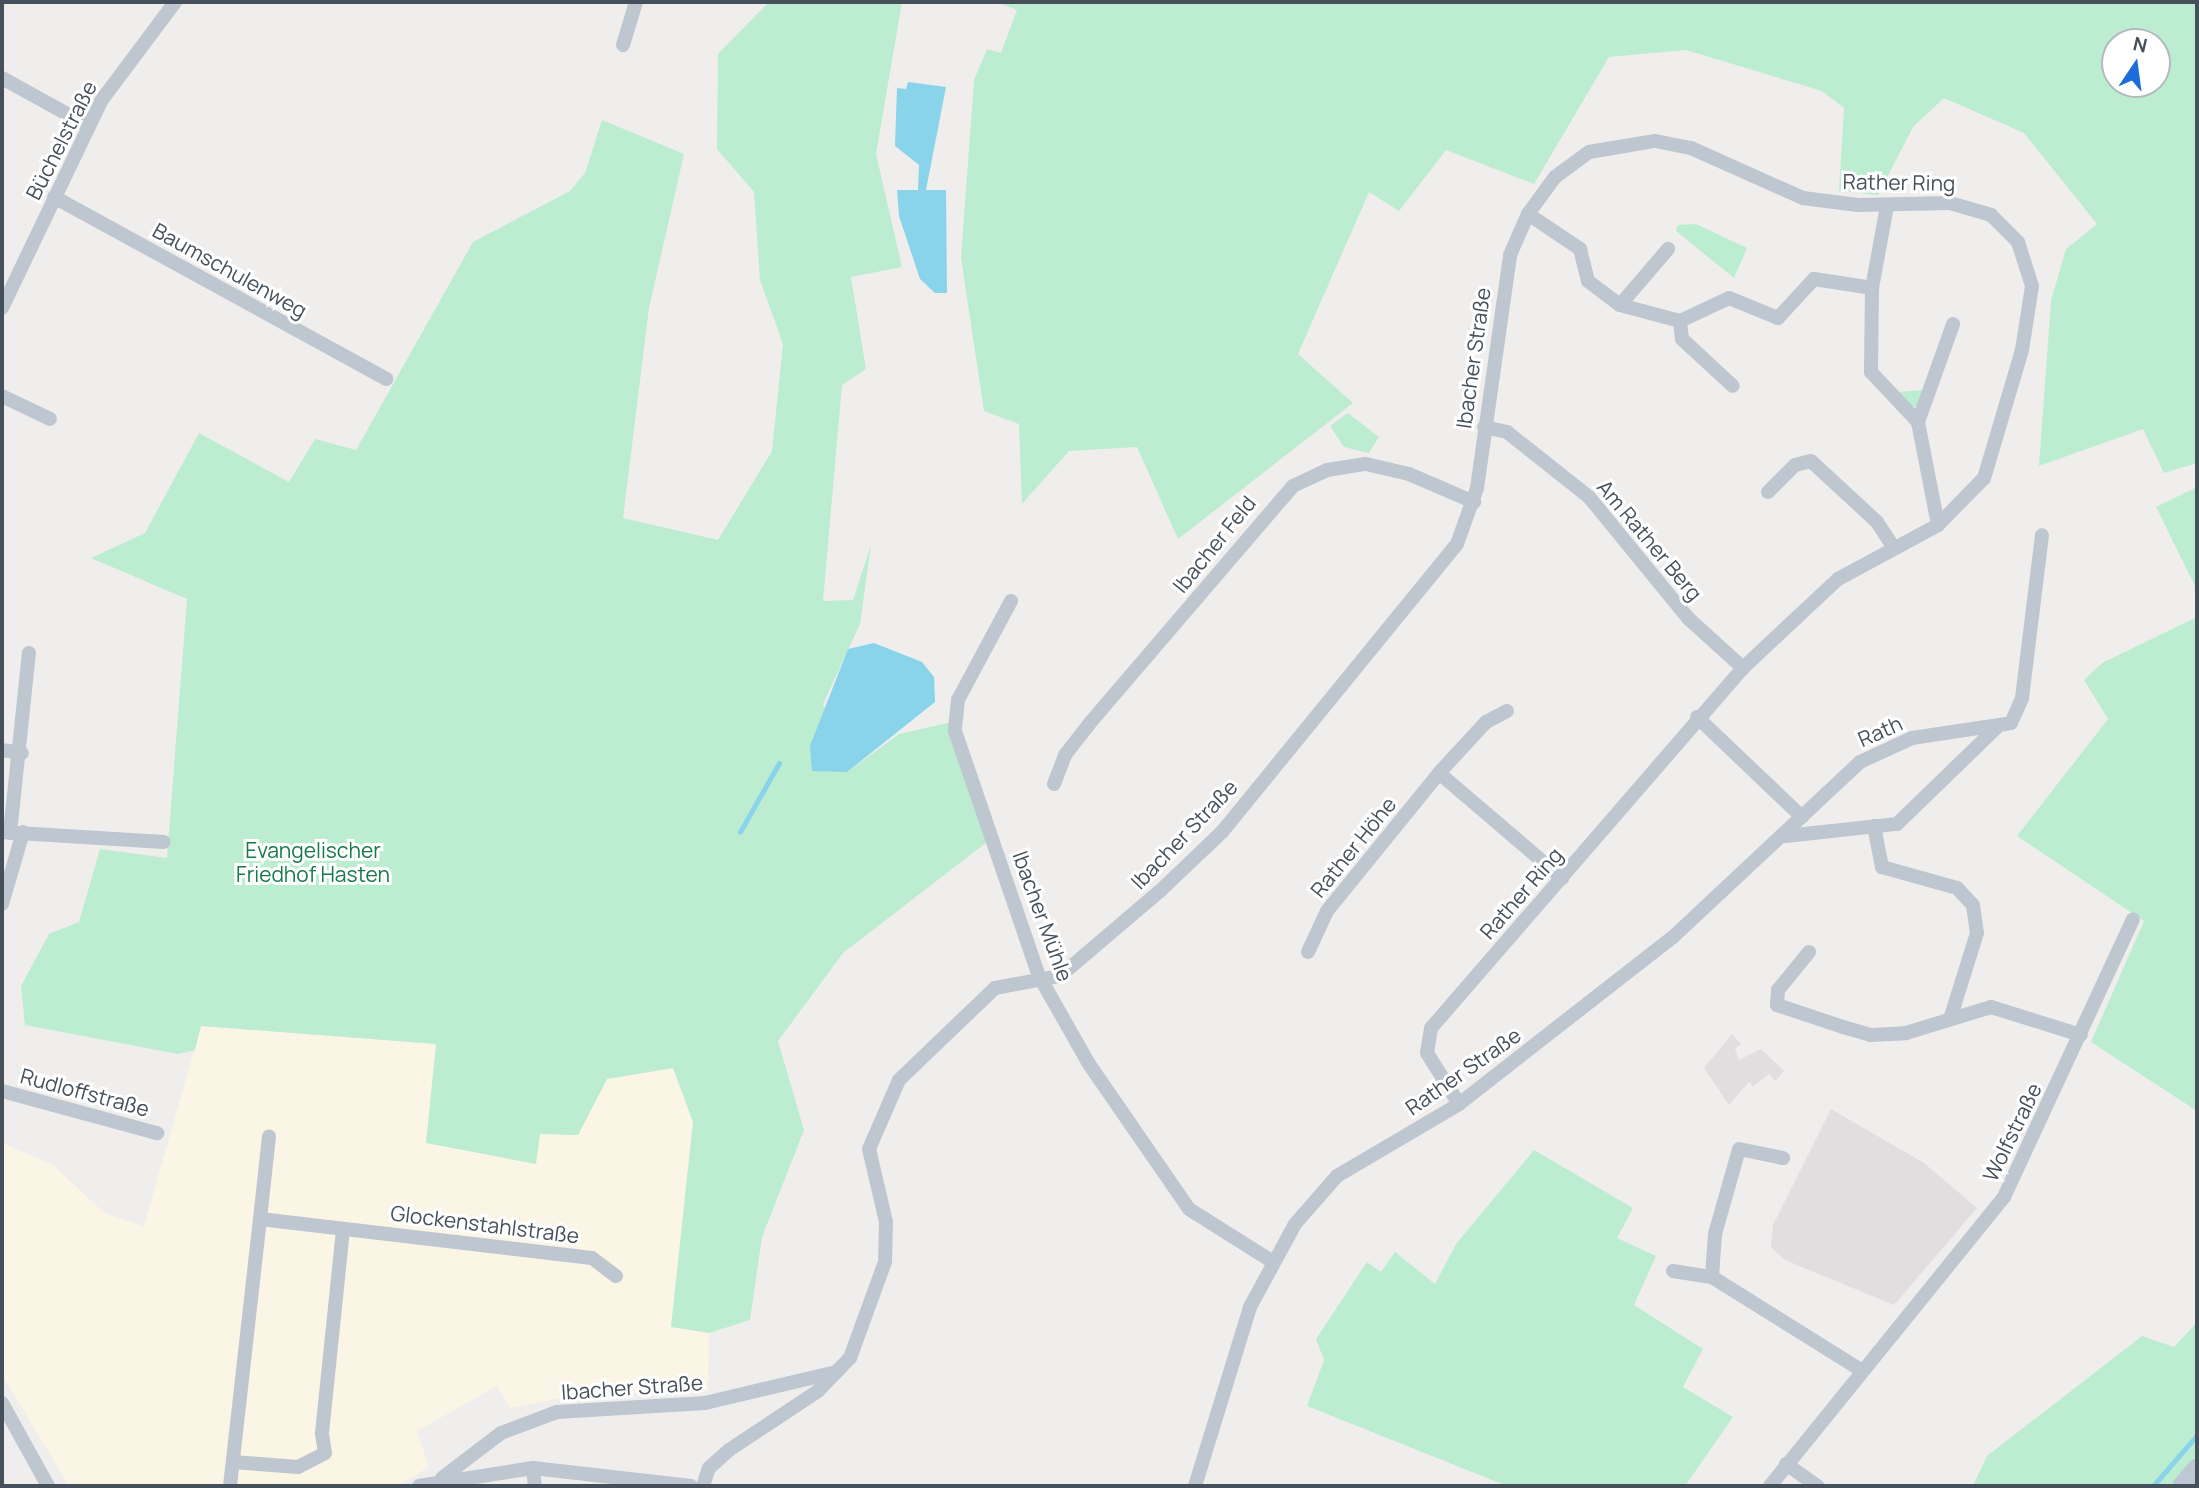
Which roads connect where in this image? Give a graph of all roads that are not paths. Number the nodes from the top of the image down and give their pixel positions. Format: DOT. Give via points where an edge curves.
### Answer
graph roads {
  1 [pos="175,2"];
  2 [pos="636,2"];
  3 [pos="623,45"];
  4 [pos="2,78"];
  5 [pos="89,126"];
  6 [pos="54,197"];
  7 [pos="1887,206"];
  8 [pos="1528,214"];
  9 [pos="1668,249"];
  10 [pos="1872,288"];
  11 [pos="1620,305"];
  12 [pos="2,308"];
  13 [pos="1680,321"];
  14 [pos="1953,324"];
  15 [pos="386,379"];
  16 [pos="1733,386"];
  17 [pos="2,396"];
  18 [pos="50,419"];
  19 [pos="1918,422"];
  20 [pos="1484,427"];
  21 [pos="1768,492"];
  22 [pos="1474,502"];
  23 [pos="1938,525"];
  24 [pos="2042,535"];
  25 [pos="1893,547"];
  26 [pos="1011,601"];
  27 [pos="29,653"];
  28 [pos="1743,668"];
  29 [pos="1507,711"];
  30 [pos="1697,717"];
  31 [pos="1996,728"];
  32 [pos="2,750"];
  33 [pos="22,753"];
  34 [pos="1439,773"];
  35 [pos="1054,784"];
  36 [pos="1802,817"];
  37 [pos="1874,826"];
  38 [pos="12,832"];
  39 [pos="1786,836"];
  40 [pos="164,842"];
  41 [pos="1562,877"];
  42 [pos="2,904"];
  43 [pos="2133,919"];
  44 [pos="1308,952"];
  45 [pos="1809,952"];
  46 [pos="1040,979"];
  47 [pos="1951,1016"];
  48 [pos="2081,1035"];
  49 [pos="2,1091"];
  50 [pos="1459,1104"];
  51 [pos="157,1133"];
  52 [pos="269,1136"];
  53 [pos="1783,1158"];
  54 [pos="260,1219"];
  55 [pos="343,1229"];
  56 [pos="1273,1262"];
  57 [pos="1673,1271"];
  58 [pos="616,1276"];
  59 [pos="1712,1277"];
  60 [pos="1859,1369"];
  61 [pos="841,1371"];
  62 [pos="2,1403"];
  63 [pos="233,1462"];
  64 [pos="1786,1464"];
  65 [pos="533,1468"];
  66 [pos="2197,1468"];
  67 [pos="442,1478"];
  68 [pos="48,1486"];
  69 [pos="230,1486"];
  70 [pos="419,1486"];
  71 [pos="535,1486"];
  72 [pos="691,1486"];
  73 [pos="704,1486"];
  74 [pos="1195,1486"];
  75 [pos="1770,1486"];
  76 [pos="1818,1486"];
  77 [pos="2182,1486"];
  1 -- 5 [label="street, Büchelstraße"];
  2 -- 3 [label="street"];
  4 -- 5 [label="street"];
  5 -- 6 [label="street, Büchelstraße"];
  6 -- 12 [label="street, Büchelstraße"];
  6 -- 15 [label="street, Baumschulenweg"];
  7 -- 8 [label="street, Rather Ring" via="1803,198 1691,148 1634,140 1567,165"];
  7 -- 10 [label="street"];
  7 -- 23 [label="street, Rather Ring" via="1973,206 2007,226 2029,267 2027,323 1993,459 1974,491"];
  8 -- 11 [label="street" via="1580,249 1588,281"];
  8 -- 20 [label="street, Ibacher Straße" via="1505,281"];
  9 -- 11 [label="street"];
  10 -- 13 [label="street" via="1814,279 1778,318 1729,298"];
  10 -- 19 [label="street" via="1871,372"];
  11 -- 13 [label="street"];
  13 -- 16 [label="street" via="1682,339"];
  14 -- 19 [label="street"];
  17 -- 18 [label="street"];
  19 -- 23 [label="street"];
  20 -- 22 [label="street, Ibacher Straße"];
  20 -- 28 [label="street, Am Rather Berg" via="1507,432 1589,497 1689,619"];
  21 -- 25 [label="street" via="1795,465 1811,461 1877,522"];
  22 -- 35 [label="street, Ibacher Feld" via="1409,474 1366,464 1327,470 1293,486 1089,724 1065,755"];
  22 -- 46 [label="street, Ibacher Straße" via="1444,562 1222,832 1073,969"];
  23 -- 25 [label="street, Rather Ring"];
  24 -- 31 [label="street" via="2022,698 2011,723"];
  25 -- 28 [label="street, Rather Ring" via="1838,579"];
  26 -- 46 [label="street, Ibacher Mühle" via="958,700 955,731"];
  27 -- 33 [label="street"];
  28 -- 30 [label="street, Rather Ring"];
  29 -- 34 [label="street, Rather Höhe" via="1486,722"];
  30 -- 36 [label="street"];
  30 -- 41 [label="street, Rather Ring"];
  31 -- 36 [label="street, Rath" via="1953,729 1882,748"];
  31 -- 37 [label="street" via="1921,805 1897,824"];
  32 -- 33 [label="street"];
  33 -- 38 [label="street"];
  34 -- 41 [label="street"];
  34 -- 44 [label="street, Rather Höhe" via="1327,911"];
  36 -- 39 [label="street, Rather Straße"];
  37 -- 39 [label="street"];
  37 -- 47 [label="street" via="1877,859 1890,871 1957,888 1973,905 1977,933"];
  38 -- 40 [label="street"];
  38 -- 42 [label="street"];
  39 -- 50 [label="street, Rather Straße" via="1673,937"];
  41 -- 50 [label="street, Rather Ring" via="1428,1034 1427,1054"];
  43 -- 48 [label="street, Wolfstraße"];
  45 -- 47 [label="street" via="1778,990 1777,1005 1880,1036"];
  46 -- 56 [label="street, Ibacher Mühle" via="1089,1064 1189,1209"];
  46 -- 61 [label="street, Ibacher Straße" via="995,988 915,1060 890,1094 869,1149 886,1222 885,1262"];
  47 -- 48 [label="street" via="2004,1008"];
  48 -- 60 [label="street, Wolfstraße" via="2004,1197"];
  49 -- 51 [label="street, Rudloffstraße"];
  50 -- 56 [label="street, Rather Straße" via="1337,1176 1295,1224"];
  52 -- 54 [label="street"];
  53 -- 59 [label="street" via="1739,1149 1715,1234"];
  54 -- 55 [label="street, Glockenstahlstraße"];
  54 -- 63 [label="street"];
  55 -- 58 [label="street, Glockenstahlstraße" via="592,1258"];
  55 -- 63 [label="street" via="322,1433 325,1453 298,1467"];
  56 -- 74 [label="street, Rather Straße" via="1236,1342"];
  57 -- 59 [label="street"];
  59 -- 60 [label="street"];
  60 -- 64 [label="street, Wolfstraße"];
  61 -- 67 [label="street, Ibacher Straße" via="705,1403 557,1412 501,1433"];
  61 -- 73 [label="street" via="729,1450 709,1468"];
  62 -- 68 [label="street"];
  63 -- 69 [label="street"];
  64 -- 75 [label="street, Wolfstraße"];
  64 -- 76 [label="street"];
  65 -- 67 [label="street"];
  65 -- 71 [label="street"];
  65 -- 72 [label="street"];
  66 -- 77 [label="main road"];
  67 -- 70 [label="street"];
}
